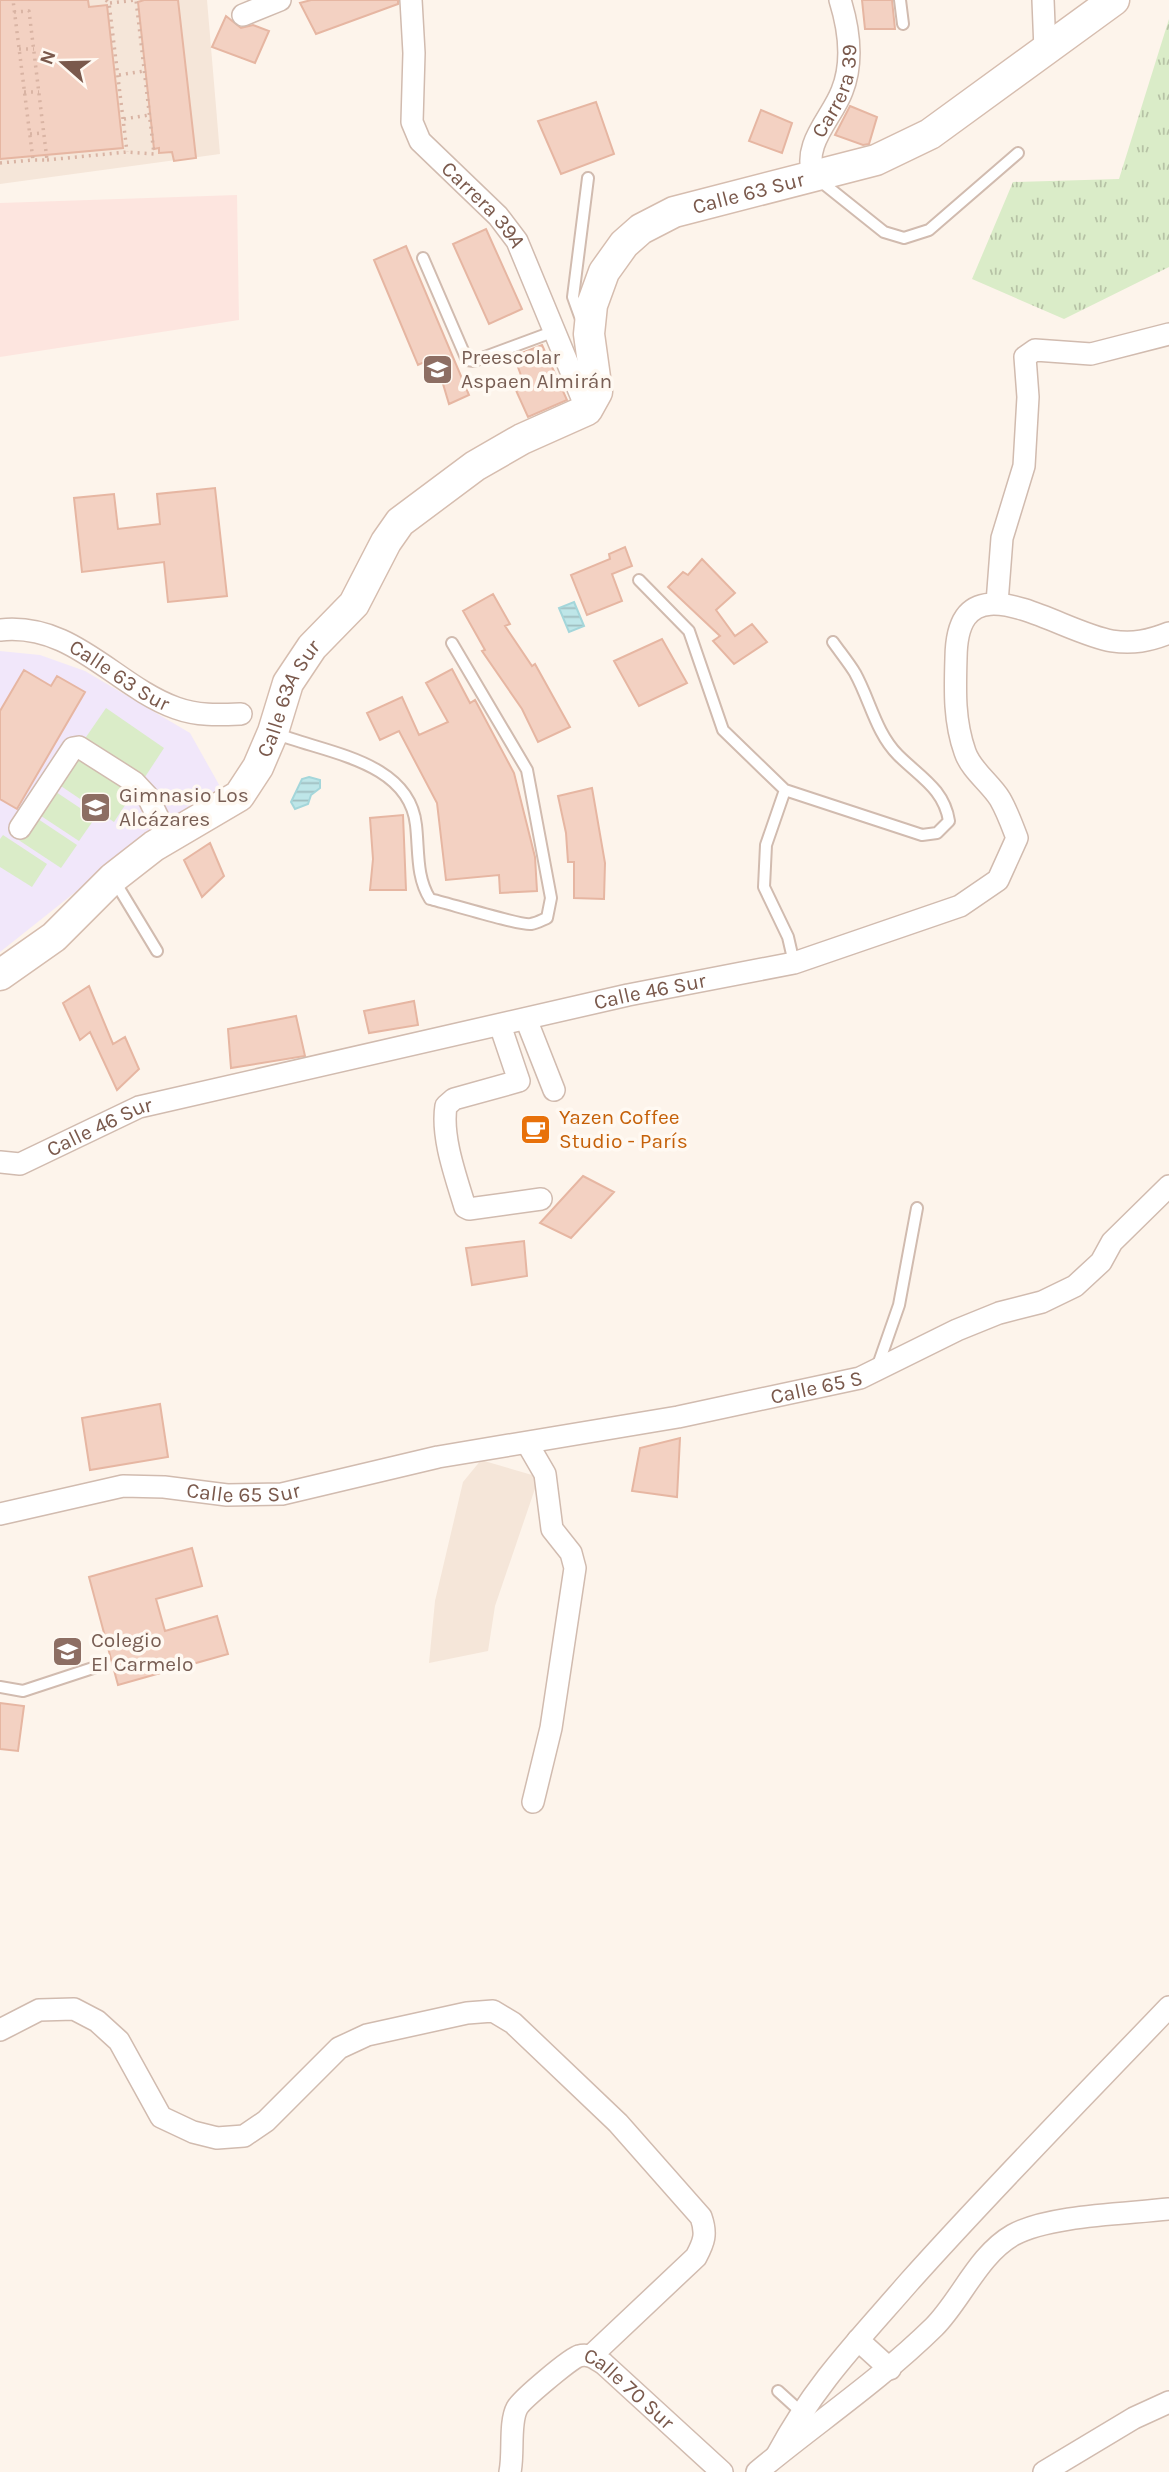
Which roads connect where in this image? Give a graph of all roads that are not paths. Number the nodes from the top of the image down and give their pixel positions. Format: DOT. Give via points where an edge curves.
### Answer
graph roads {
  1 [pos="280,0"];
  2 [pos="411,0"];
  3 [pos="840,0"];
  4 [pos="900,0"];
  5 [pos="1043,0"];
  6 [pos="1114,0"];
  7 [pos="243,15"];
  8 [pos="903,24"];
  9 [pos="1045,50"];
  10 [pos="1018,153"];
  11 [pos="814,176"];
  12 [pos="588,178"];
  13 [pos="423,258"];
  14 [pos="555,331"];
  15 [pos="589,334"];
  16 [pos="1169,334"];
  17 [pos="578,414"];
  18 [pos="639,580"];
  19 [pos="988,603"];
  20 [pos="0,630"];
  21 [pos="1169,633"];
  22 [pos="833,642"];
  23 [pos="452,643"];
  24 [pos="241,714"];
  25 [pos="273,732"];
  26 [pos="785,790"];
  27 [pos="20,828"];
  28 [pos="168,838"];
  29 [pos="113,878"];
  30 [pos="157,951"];
  31 [pos="794,963"];
  32 [pos="0,975"];
  33 [pos="526,1019"];
  34 [pos="500,1024"];
  35 [pos="554,1090"];
  36 [pos="0,1162"];
  37 [pos="1169,1186"];
  38 [pos="541,1199"];
  39 [pos="917,1208"];
  40 [pos="874,1373"];
  41 [pos="527,1443"];
  42 [pos="485,1449"];
  43 [pos="0,1514"];
  44 [pos="99,1666"];
  45 [pos="0,1687"];
  46 [pos="533,1802"];
  47 [pos="1169,2007"];
  48 [pos="0,2030"];
  49 [pos="1169,2209"];
  50 [pos="858,2340"];
  51 [pos="592,2356"];
  52 [pos="890,2369"];
  53 [pos="778,2391"];
  54 [pos="1169,2402"];
  55 [pos="800,2411"];
  56 [pos="777,2455"];
  57 [pos="510,2472"];
  58 [pos="722,2472"];
  59 [pos="757,2472"];
  60 [pos="1044,2472"];
  1 -- 7 [label="street"];
  2 -- 14 [label="street, Carrera 39A" via="412,122 420,141 498,216 517,241"];
  3 -- 11 [label="street, Carrera 39" via="850,57 843,91 812,152"];
  4 -- 8 [label="lane"];
  5 -- 9 [label="street"];
  6 -- 9 [label="street, Calle 63 Sur"];
  9 -- 11 [label="street, Calle 63 Sur" via="930,134 876,160"];
  10 -- 11 [label="lane" via="929,230 904,238 884,232"];
  11 -- 15 [label="street, Calle 63 Sur" via="674,212 641,229 604,272 592,305"];
  12 -- 15 [label="lane" via="573,297"];
  13 -- 14 [label="lane" via="467,360"];
  14 -- 17 [label="street, Carrera 39A"];
  15 -- 17 [label="street, Calle 63 Sur" via="597,392"];
  16 -- 19 [label="street" via="1091,354 1035,350 1025,358 1024,467"];
  17 -- 25 [label="street, Calle 63A Sur" via="475,466 400,522 354,604 312,647 288,683"];
  18 -- 26 [label="lane" via="689,631 723,730"];
  19 -- 21 [label="street" via="1025,609 1110,640 1138,643"];
  19 -- 31 [label="street, Calle 46 Sur" via="959,625 955,710 966,757 999,798 1017,838 1009,860 998,880 960,906"];
  20 -- 24 [label="street, Calle 63 Sur" via="42,633 74,646 174,708 200,715"];
  22 -- 26 [label="lane" via="855,674 879,727 896,753 946,803 949,821 937,833 922,835"];
  23 -- 25 [label="lane" via="527,770 551,898 547,918 513,923 430,899 421,885 411,802 396,785 352,757"];
  25 -- 28 [label="street, Calle 63A Sur" via="239,796"];
  26 -- 31 [label="lane" via="766,845 764,887 788,937"];
  27 -- 28 [label="street" via="79,747 134,782 148,797"];
  28 -- 29 [label="street, Calle 63A Sur"];
  29 -- 30 [label="lane"];
  29 -- 32 [label="street, Calle 63A Sur" via="54,937"];
  31 -- 33 [label="street, Calle 46 Sur"];
  33 -- 34 [label="street, Calle 46 Sur"];
  33 -- 35 [label="street"];
  34 -- 36 [label="street, Calle 46 Sur" via="139,1107 20,1164"];
  34 -- 38 [label="street" via="519,1081 454,1099 446,1106 443,1120 465,1207"];
  37 -- 40 [label="street, Calle 65 S" via="1112,1242 1101,1262 1076,1286 957,1330"];
  39 -- 40 [label="lane" via="899,1305"];
  40 -- 41 [label="street, Calle 65 S" via="678,1418"];
  41 -- 42 [label="street, Calle 65 S"];
  41 -- 46 [label="street" via="545,1474 552,1529 571,1553 575,1568 551,1728"];
  42 -- 43 [label="street, Calle 65 Sur" via="282,1494 227,1495 123,1486"];
  44 -- 45 [label="lane" via="23,1691"];
  47 -- 50 [label="street" via="967,2217"];
  48 -- 51 [label="street" via="39,2010 74,2009 97,2021 119,2041 161,2116 192,2132 217,2138 244,2136 266,2121 339,2048 367,2035 493,2011 513,2023 618,2123 701,2217 706,2230 696,2258"];
  49 -- 52 [label="street" via="1034,2226 1011,2236 991,2254 936,2325"];
  50 -- 52 [label="street"];
  50 -- 55 [label="street"];
  51 -- 57 [label="street, Calle 70 Sur" via="578,2356 517,2406"];
  51 -- 58 [label="street, Calle 70 Sur"];
  52 -- 56 [label="street"];
  53 -- 55 [label="lane"];
  54 -- 60 [label="street"];
  55 -- 56 [label="street"];
  56 -- 59 [label="street"];
}
